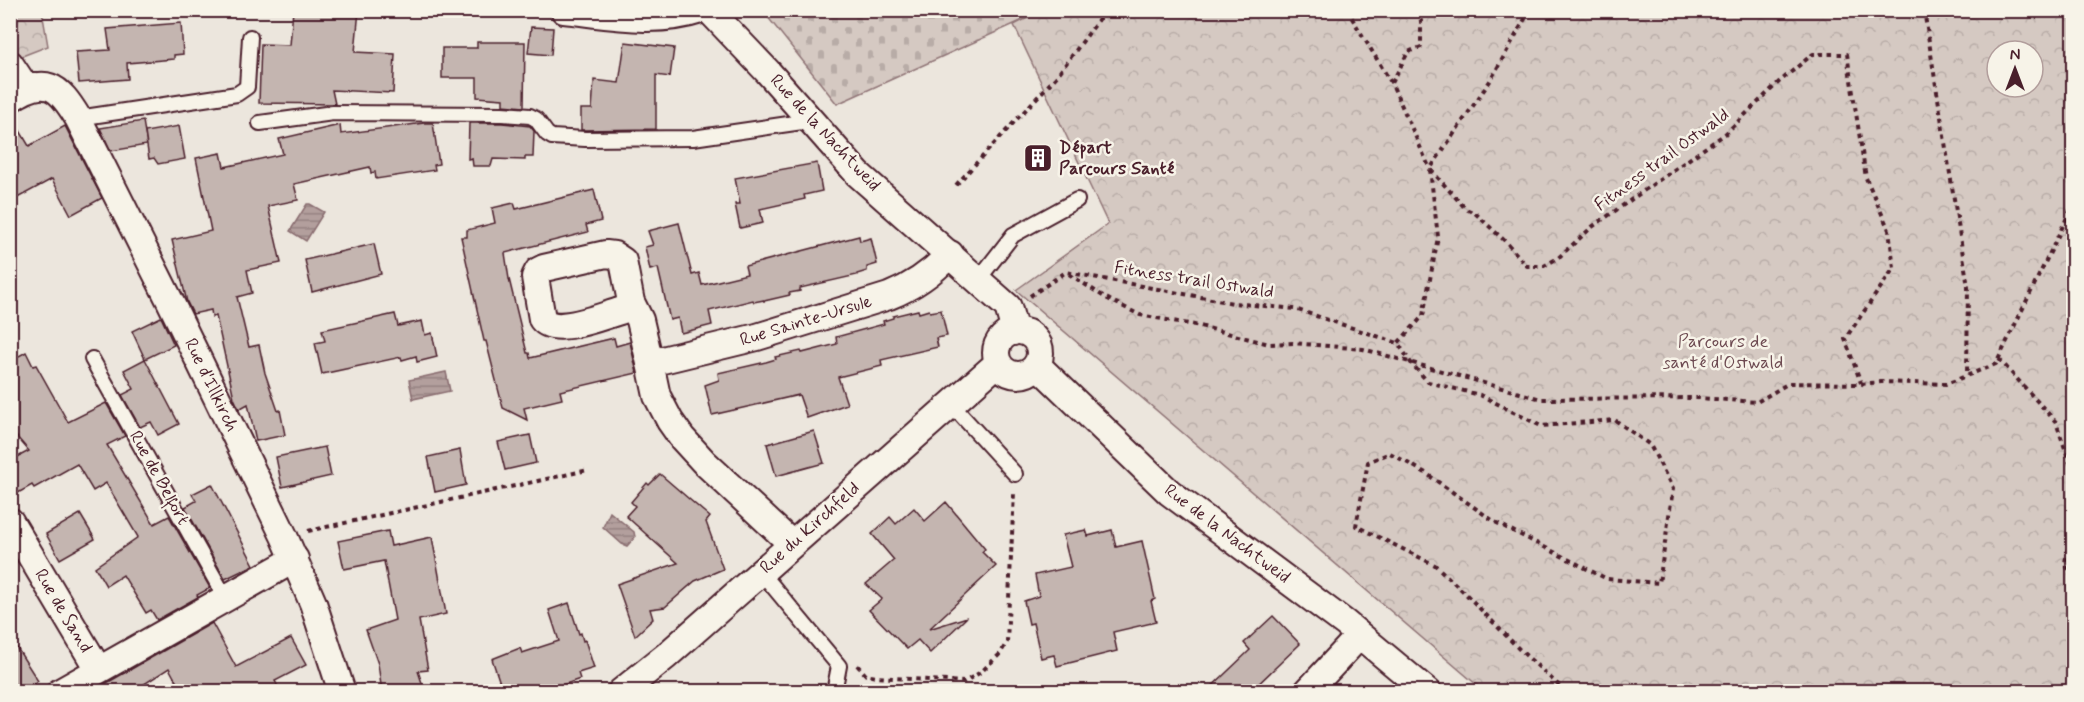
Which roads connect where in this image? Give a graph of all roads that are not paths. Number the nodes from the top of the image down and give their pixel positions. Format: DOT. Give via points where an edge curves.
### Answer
graph roads {
  1 [pos="564,10"];
  2 [pos="701,10"];
  3 [pos="709,10"];
  4 [pos="250,37"];
  5 [pos="10,64"];
  6 [pos="18,94"];
  7 [pos="78,118"];
  8 [pos="810,121"];
  9 [pos="260,123"];
  10 [pos="1077,200"];
  11 [pos="950,254"];
  12 [pos="978,280"];
  13 [pos="631,302"];
  14 [pos="1013,332"];
  15 [pos="92,359"];
  16 [pos="650,363"];
  17 [pos="999,366"];
  18 [pos="1037,366"];
  19 [pos="951,405"];
  20 [pos="1015,474"];
  21 [pos="10,521"];
  22 [pos="792,543"];
  23 [pos="289,547"];
  24 [pos="761,572"];
  25 [pos="225,597"];
  26 [pos="1359,636"];
  27 [pos="98,669"];
  28 [pos="60,692"];
  29 [pos="342,692"];
  30 [pos="621,692"];
  31 [pos="834,692"];
  32 [pos="1307,692"];
  33 [pos="1428,692"];
  1 -- 2 [label="street" via="643,18 670,18"];
  3 -- 8 [label="street, Rue de la Nachtweid"];
  4 -- 7 [label="lane" via="247,87 237,94"];
  5 -- 6 [label="street"];
  6 -- 7 [label="street, Rue d'Illkirch" via="41,85 57,90"];
  7 -- 23 [label="street, Rue d'Illkirch"];
  8 -- 9 [label="lane" via="660,140 552,137 536,119 502,114 333,113"];
  8 -- 11 [label="street, Rue de la Nachtweid" via="858,174"];
  10 -- 12 [label="lane" via="1013,235"];
  11 -- 12 [label="street, Rue de la Nachtweid"];
  11 -- 16 [label="street, Rue Sainte-Ursule" via="922,280 890,296 757,337"];
  12 -- 14 [label="street, Rue de la Nachtweid" via="1008,307"];
  13 -- 16 [label="street" via="640,320"];
  14 -- 17 [label="street" via="999,341"];
  14 -- 18 [label="street" via="1022,331 1036,340 1040,348"];
  15 -- 25 [label="lane, Rue de Belfort"];
  16 -- 22 [label="street" via="657,396 682,438"];
  17 -- 18 [label="street" via="1014,375 1023,375"];
  17 -- 19 [label="street, Rue du Kirchfeld"];
  18 -- 26 [label="street, Rue de la Nachtweid" via="1169,492"];
  19 -- 20 [label="lane"];
  19 -- 22 [label="street, Rue du Kirchfeld"];
  21 -- 27 [label="street, Rue de Sand"];
  22 -- 24 [label="street, Rue du Kirchfeld"];
  23 -- 25 [label="street"];
  23 -- 29 [label="street, Rue d'Illkirch" via="313,603"];
  24 -- 30 [label="street, Rue du Kirchfeld"];
  24 -- 31 [label="lane" via="839,666"];
  25 -- 27 [label="street"];
  26 -- 32 [label="street"];
  26 -- 33 [label="street, Rue de la Nachtweid"];
  27 -- 28 [label="street"];
}
